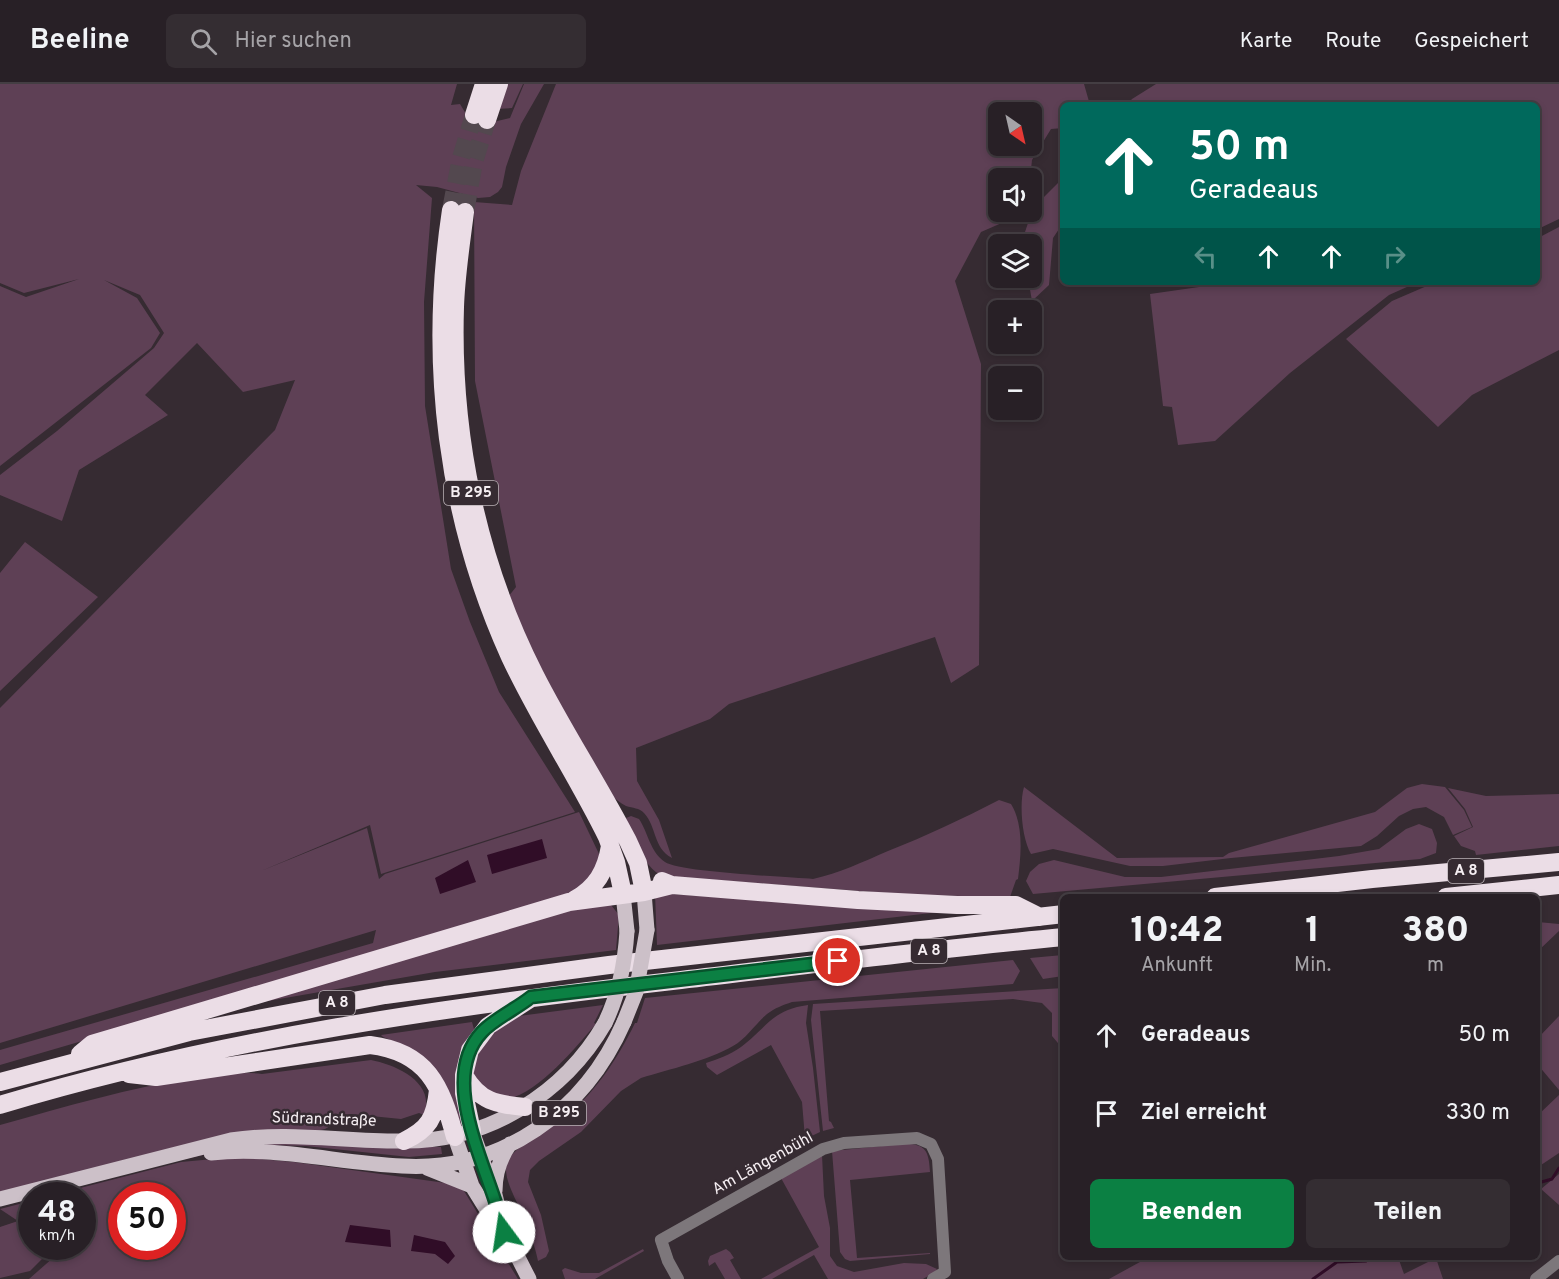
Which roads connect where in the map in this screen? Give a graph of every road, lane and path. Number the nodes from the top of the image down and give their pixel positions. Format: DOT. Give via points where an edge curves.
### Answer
graph roads {
  1 [pos="484,84"];
  2 [pos="499,84"];
  3 [pos="458,211"];
  4 [pos="607,818"];
  5 [pos="610,846"];
  6 [pos="1559,862"];
  7 [pos="638,863"];
  8 [pos="672,885"];
  9 [pos="1559,885"];
  10 [pos="644,892"];
  11 [pos="623,894"];
  12 [pos="1241,894"];
  13 [pos="1474,894"];
  14 [pos="569,902"];
  15 [pos="1060,914"];
  16 [pos="1040,917"];
  17 [pos="1060,937"];
  18 [pos="531,997"];
  19 [pos="69,1062"];
  20 [pos="115,1072"];
  21 [pos="464,1075"];
  22 [pos="0,1082"];
  23 [pos="438,1090"];
  24 [pos="0,1105"];
  25 [pos="525,1107"];
  26 [pos="464,1134"];
  27 [pos="404,1142"];
  28 [pos="510,1144"];
  29 [pos="175,1154"];
  30 [pos="480,1156"];
  31 [pos="463,1161"];
  32 [pos="424,1167"];
  33 [pos="472,1186"];
  34 [pos="495,1195"];
  35 [pos="0,1199"];
  36 [pos="504,1232"];
  37 [pos="1559,1262"];
  38 [pos="526,1273"];
  39 [pos="678,1279"];
  40 [pos="933,1279"];
  41 [pos="1536,1279"];
  1 -- 2 [label="highway" via="481,118"];
  3 -- 4 [label="highway, B 295" via="455,367 460,427 478,526 516,635"];
  4 -- 5 [label="highway, B 295"];
  4 -- 7 [label="highway, B 295"];
  5 -- 11 [label="highway, B 295"];
  5 -- 14 [label="highway, A 8" via="597,882"];
  6 -- 12 [label="highway, A 8"];
  7 -- 8 [label="highway" via="645,872"];
  7 -- 10 [label="highway, B 295"];
  8 -- 10 [label="highway"];
  8 -- 16 [label="highway" via="858,900 1016,905"];
  9 -- 13 [label="highway, A 8"];
  10 -- 11 [label="highway"];
  10 -- 28 [label="main road, B 295, bridge" via="647,930 636,992 611,1050 585,1088 553,1118"];
  11 -- 14 [label="highway, A 8"];
  11 -- 25 [label="main road, B 295, bridge" via="627,931 621,978 605,1023 564,1076"];
  14 -- 19 [label="highway, A 8" via="92,1044"];
  15 -- 16 [label="highway, A 8"];
  16 -- 19 [label="highway, A 8" via="396,993 209,1028"];
  17 -- 18 [label="highway, A 8"];
  18 -- 20 [label="highway, A 8" via="258,1041"];
  18 -- 21 [label="highway" via="481,1033 470,1050"];
  19 -- 22 [label="highway, A 8"];
  20 -- 23 [label="highway" via="156,1077 370,1045 386,1047 418,1061"];
  20 -- 24 [label="highway, A 8"];
  21 -- 25 [label="highway" via="481,1096"];
  21 -- 26 [label="highway"];
  23 -- 26 [label="highway"];
  23 -- 27 [label="highway" via="429,1124"];
  25 -- 26 [label="main road, B 295"];
  26 -- 27 [label="main road, Südrandstraße"];
  26 -- 30 [label="main road"];
  26 -- 31 [label="main road"];
  27 -- 29 [label="main road, Südrandstraße" via="255,1136"];
  28 -- 30 [label="main road, B 295"];
  28 -- 34 [label="main road" via="500,1161"];
  29 -- 32 [label="main road, Südrandstraße" via="258,1151"];
  29 -- 35 [label="main road, Südrandstraße"];
  30 -- 31 [label="main road, B 295"];
  30 -- 34 [label="main road"];
  31 -- 32 [label="main road, Südrandstraße"];
  31 -- 33 [label="main road"];
  32 -- 33 [label="main road"];
  33 -- 36 [label="main road"];
  34 -- 36 [label="main road"];
  36 -- 38 [label="main road"];
  37 -- 41 [label="street"];
  39 -- 40 [label="street, Am Längenbühl" via="661,1240 823,1149 844,1143 917,1138 931,1144 938,1159 945,1272"];
}
